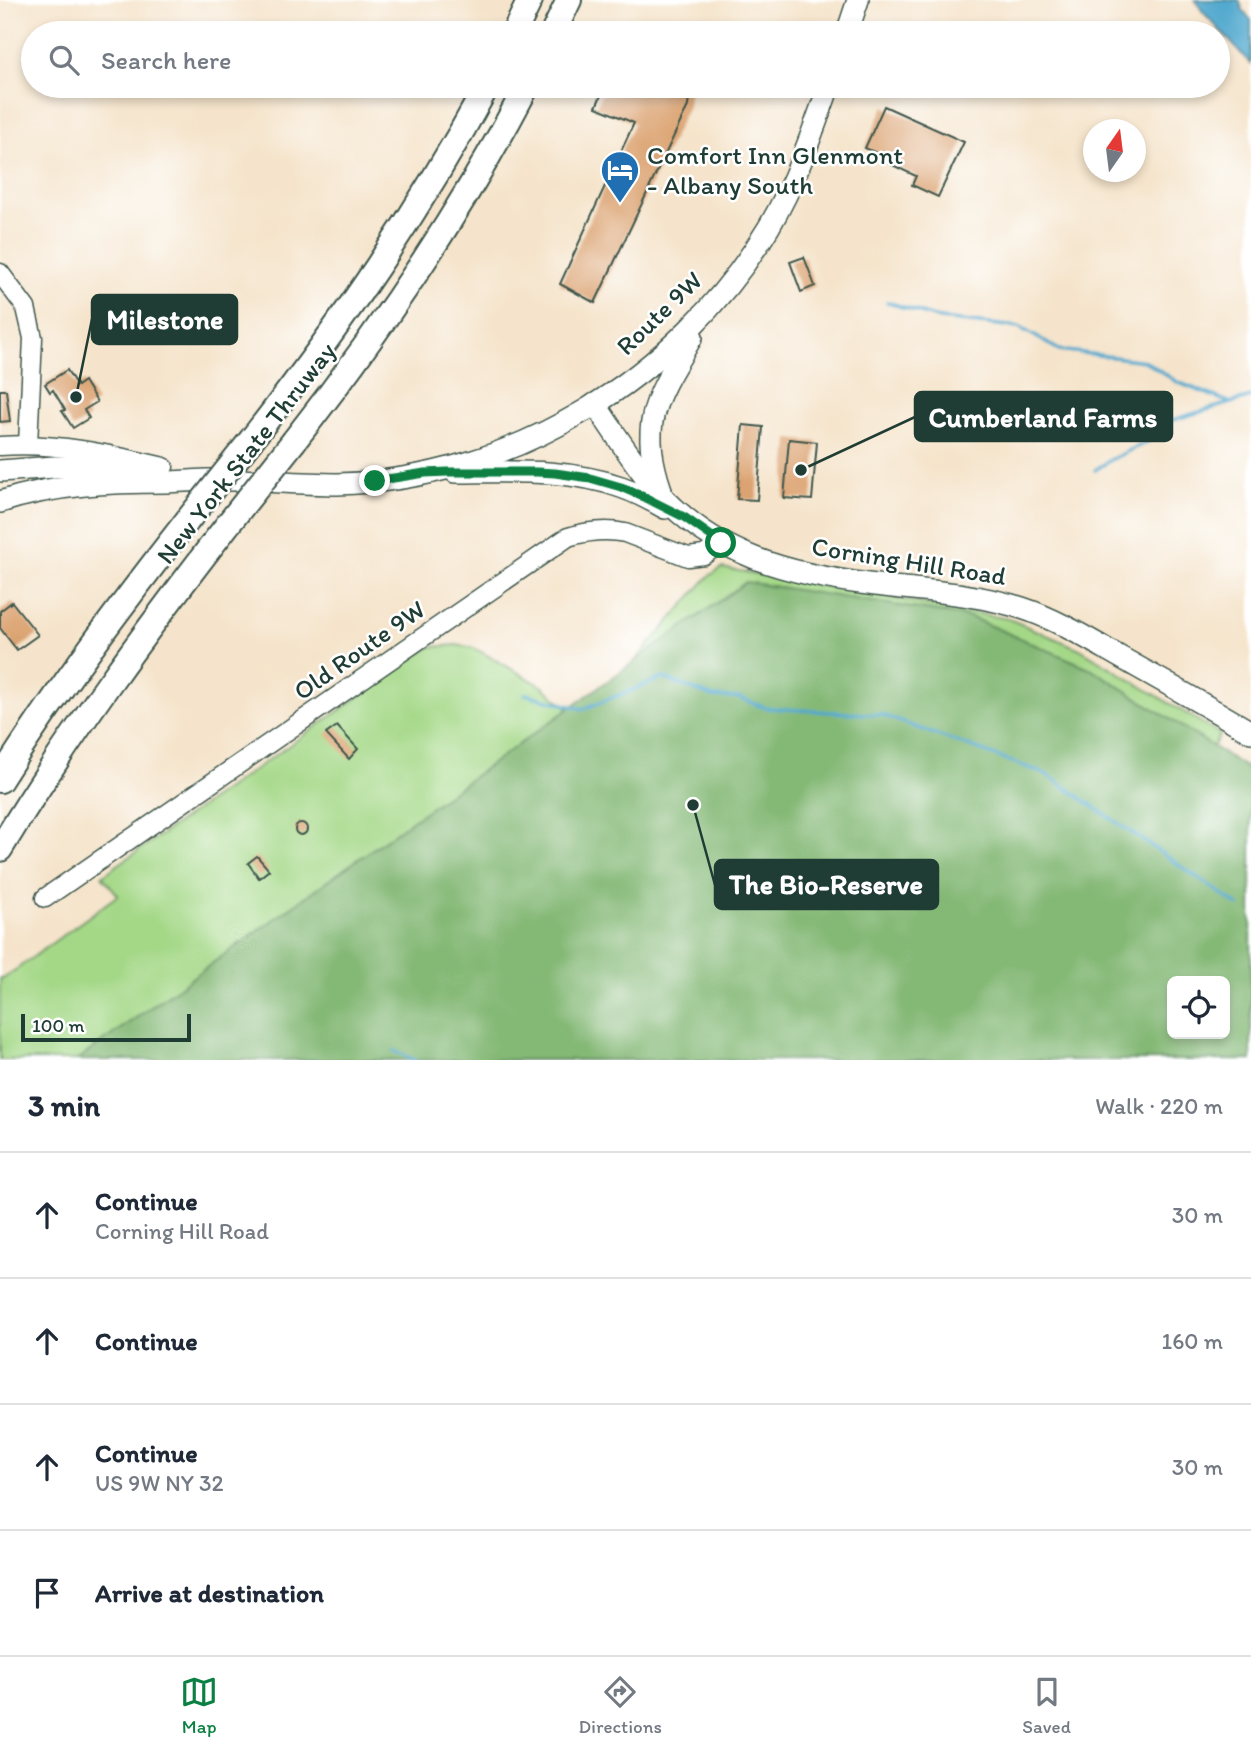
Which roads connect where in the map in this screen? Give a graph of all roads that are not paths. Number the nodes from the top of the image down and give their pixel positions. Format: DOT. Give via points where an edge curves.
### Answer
graph roads {
  1 [pos="530,0"];
  2 [pos="569,0"];
  3 [pos="858,0"];
  4 [pos="520,21"];
  5 [pos="559,21"];
  6 [pos="850,21"];
  7 [pos="479,98"];
  8 [pos="520,98"];
  9 [pos="824,98"];
  10 [pos="0,273"];
  11 [pos="709,308"];
  12 [pos="595,404"];
  13 [pos="28,444"];
  14 [pos="0,446"];
  15 [pos="164,467"];
  16 [pos="0,471"];
  17 [pos="425,473"];
  18 [pos="232,480"];
  19 [pos="664,498"];
  20 [pos="0,500"];
  21 [pos="684,517"];
  22 [pos="721,543"];
  23 [pos="1251,732"];
  24 [pos="0,780"];
  25 [pos="0,849"];
  26 [pos="45,898"];
  1 -- 4 [label="highway"];
  2 -- 5 [label="highway"];
  3 -- 6 [label="main road"];
  7 -- 24 [label="highway, New York State Thruway, bridge" via="384,259 311,362 75,668"];
  8 -- 25 [label="highway, New York State Thruway, bridge" via="414,279 105,688"];
  9 -- 11 [label="main road, Route 9W" via="777,212 748,259"];
  10 -- 13 [label="street" via="26,308 33,338"];
  11 -- 12 [label="main road, Route 9W" via="666,352"];
  11 -- 19 [label="main road" via="659,395 652,417 650,449"];
  12 -- 17 [label="main road, Route 9W" via="511,447"];
  12 -- 19 [label="main road, Corning Hill Road"];
  13 -- 14 [label="street"];
  13 -- 15 [label="street" via="82,449"];
  15 -- 16 [label="main road"];
  15 -- 18 [label="main road"];
  17 -- 18 [label="main road" via="339,484"];
  17 -- 21 [label="main road" via="537,472 581,477 621,487"];
  18 -- 20 [label="main road" via="103,482"];
  19 -- 21 [label="main road, Corning Hill Road"];
  21 -- 22 [label="main road, Corning Hill Road"];
  22 -- 23 [label="main road, Corning Hill Road" via="796,572 970,595 1023,608 1082,635"];
  22 -- 26 [label="street, Old Route 9W" via="704,555 688,556 614,531 568,537"];
}
